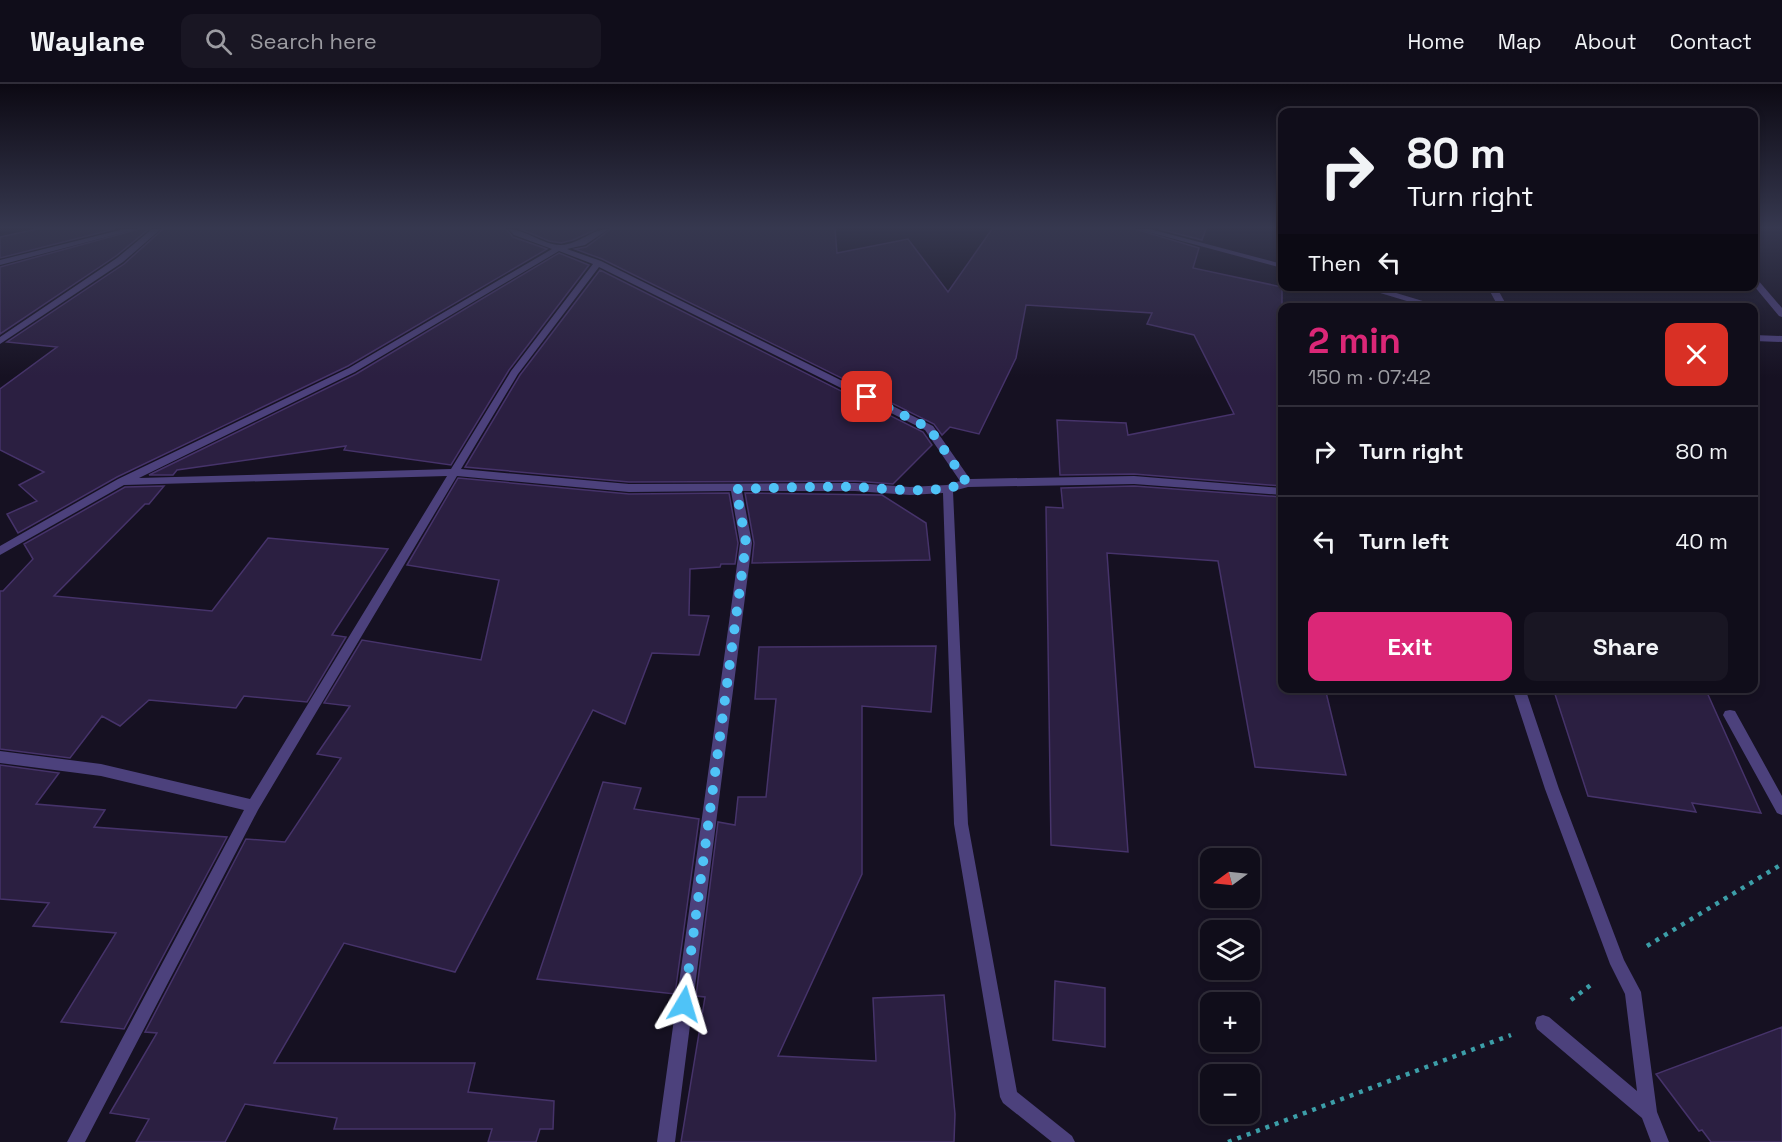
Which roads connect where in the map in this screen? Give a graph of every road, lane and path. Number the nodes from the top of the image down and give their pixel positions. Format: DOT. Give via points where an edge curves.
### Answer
graph roads {
  1 [pos="93,278"];
  2 [pos="507,278"];
  3 [pos="586,278"];
  4 [pos="631,278"];
  5 [pos="1758,286"];
  6 [pos="1379,291"];
  7 [pos="1424,303"];
  8 [pos="1782,315"];
  9 [pos="1758,338"];
  10 [pos="1782,339"];
  11 [pos="0,341"];
  12 [pos="455,472"];
  13 [pos="122,482"];
  14 [pos="967,483"];
  15 [pos="736,489"];
  16 [pos="948,489"];
  17 [pos="1278,491"];
  18 [pos="0,551"];
  19 [pos="1520,693"];
  20 [pos="1730,715"];
  21 [pos="0,757"];
  22 [pos="253,806"];
  23 [pos="1782,809"];
  24 [pos="1543,1023"];
  25 [pos="1648,1112"];
  26 [pos="76,1142"];
  27 [pos="666,1142"];
  28 [pos="1066,1142"];
  29 [pos="1660,1142"];
  1 -- 11 [label="street"];
  2 -- 13 [label="street" via="352,370"];
  3 -- 12 [label="street" via="514,373"];
  4 -- 14 [label="street" via="929,428"];
  5 -- 8 [label="street"];
  6 -- 7 [label="street"];
  9 -- 10 [label="street"];
  12 -- 13 [label="street"];
  12 -- 15 [label="street" via="629,488"];
  12 -- 22 [label="street"];
  13 -- 18 [label="street"];
  14 -- 16 [label="street"];
  14 -- 17 [label="street" via="1134,480"];
  15 -- 16 [label="street"];
  15 -- 27 [label="street" via="746,543"];
  16 -- 28 [label="street" via="961,824 1009,1097"];
  19 -- 25 [label="street" via="1618,964 1633,992"];
  20 -- 23 [label="street"];
  21 -- 22 [label="street" via="101,770"];
  22 -- 26 [label="street"];
  24 -- 25 [label="street"];
  25 -- 29 [label="street"];
}
